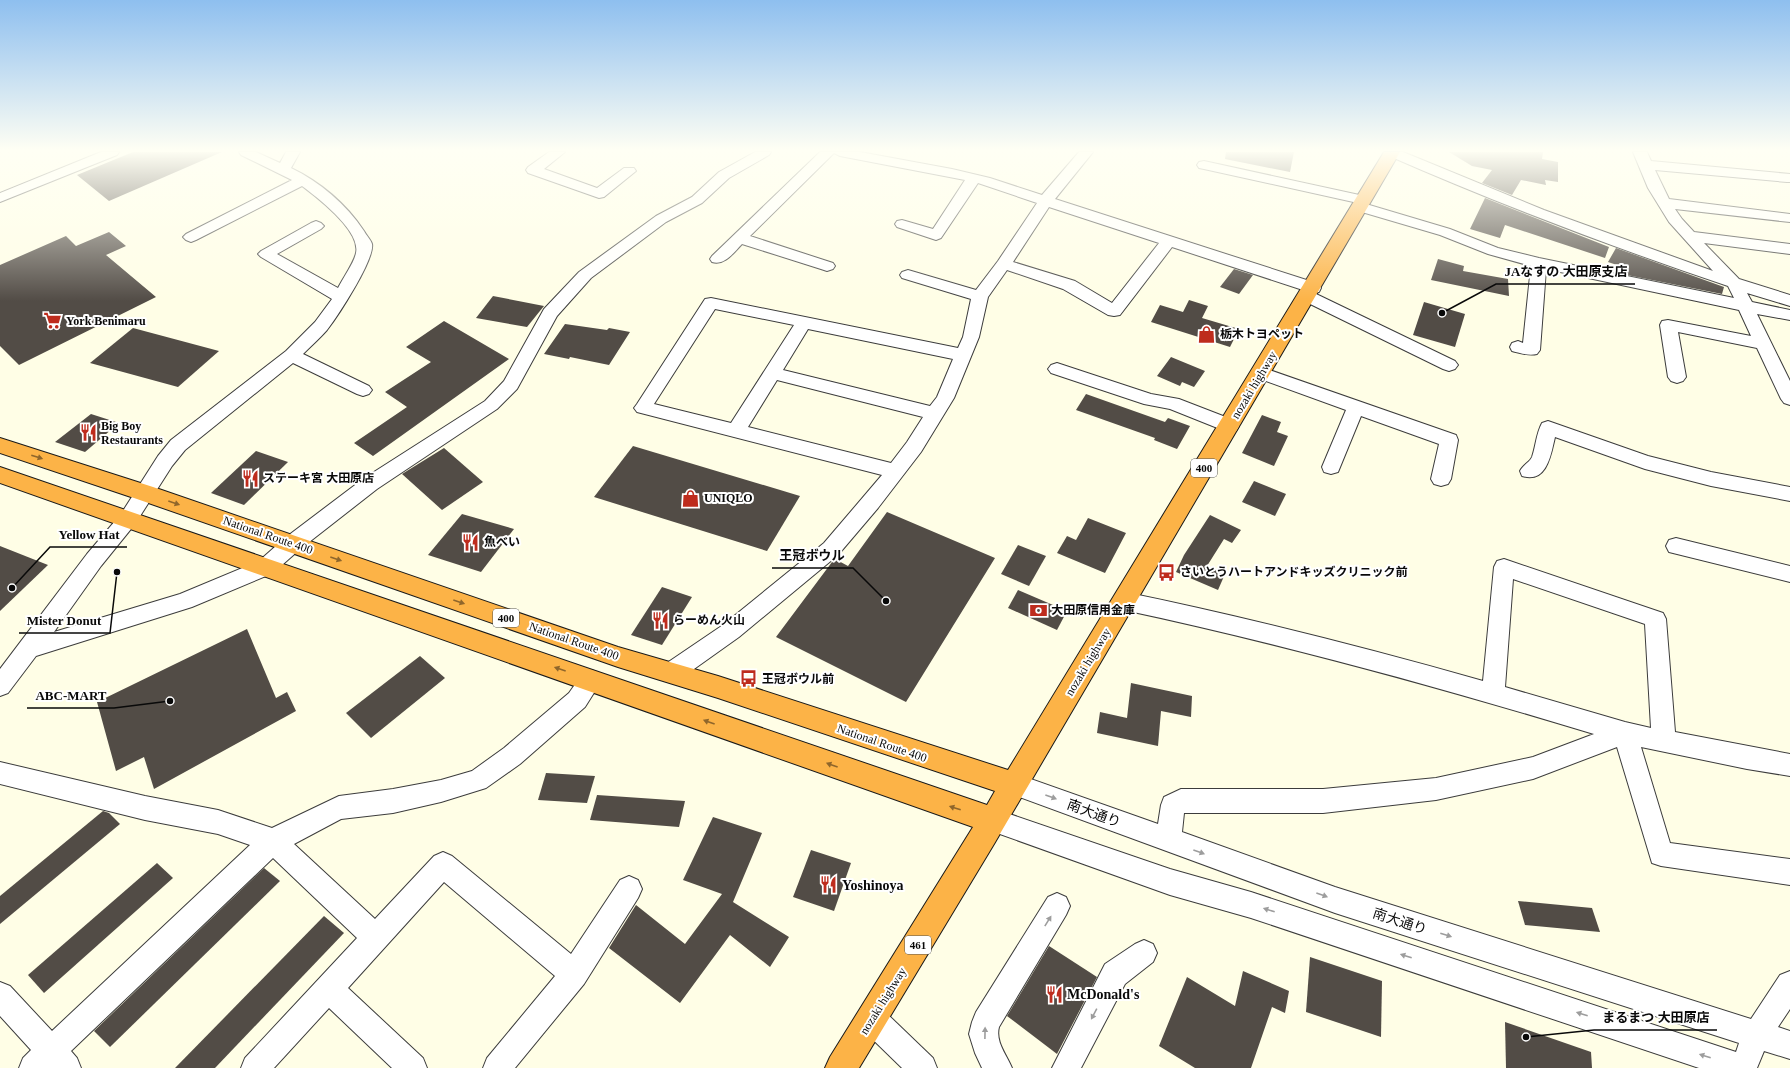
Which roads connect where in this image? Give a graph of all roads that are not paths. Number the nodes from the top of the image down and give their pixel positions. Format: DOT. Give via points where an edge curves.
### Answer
graph roads {
  1 [pos="259,202"];
  2 [pos="331,202"];
  3 [pos="694,202"];
  4 [pos="776,202"];
  5 [pos="958,202"];
  6 [pos="1044,202"];
  7 [pos="1048,202"];
  8 [pos="1357,202"];
  9 [pos="1508,202"];
  10 [pos="1362,203"];
  11 [pos="1664,203"];
  12 [pos="1790,218"];
  13 [pos="902,224"];
  14 [pos="316,226"];
  15 [pos="191,236"];
  16 [pos="1689,236"];
  17 [pos="739,238"];
  18 [pos="1169,240"];
  19 [pos="1790,249"];
  20 [pos="718,258"];
  21 [pos="1539,263"];
  22 [pos="1004,264"];
  23 [pos="827,266"];
  24 [pos="908,274"];
  25 [pos="1735,284"];
  26 [pos="1310,292"];
  27 [pos="980,296"];
  28 [pos="341,297"];
  29 [pos="1790,301"];
  30 [pos="1744,305"];
  31 [pos="1790,315"];
  32 [pos="804,322"];
  33 [pos="1764,344"];
  34 [pos="1518,347"];
  35 [pos="292,355"];
  36 [pos="963,355"];
  37 [pos="1449,365"];
  38 [pos="1057,369"];
  39 [pos="772,373"];
  40 [pos="1261,373"];
  41 [pos="1677,377"];
  42 [pos="363,390"];
  43 [pos="1790,399"];
  44 [pos="1356,407"];
  45 [pos="935,414"];
  46 [pos="1230,426"];
  47 [pos="736,431"];
  48 [pos="0,445"];
  49 [pos="1331,467"];
  50 [pos="895,471"];
  51 [pos="1529,471"];
  52 [pos="0,475"];
  53 [pos="1441,479"];
  54 [pos="145,493"];
  55 [pos="1790,494"];
  56 [pos="128,519"];
  57 [pos="292,544"];
  58 [pos="1676,546"];
  59 [pos="266,567"];
  60 [pos="1790,574"];
  61 [pos="1124,601"];
  62 [pos="29,649"];
  63 [pos="672,672"];
  64 [pos="591,680"];
  65 [pos="0,686"];
  66 [pos="1493,693"];
  67 [pos="1625,733"];
  68 [pos="1664,741"];
  69 [pos="1790,765"];
  70 [pos="0,773"];
  71 [pos="1014,784"];
  72 [pos="992,820"];
  73 [pos="1168,840"];
  74 [pos="273,841"];
  75 [pos="1790,872"];
  76 [pos="629,889"];
  77 [pos="1057,906"];
  78 [pos="376,938"];
  79 [pos="1144,953"];
  80 [pos="574,974"];
  81 [pos="1790,985"];
  82 [pos="329,989"];
  83 [pos="0,996"];
  84 [pos="872,1019"];
  85 [pos="1757,1034"];
  86 [pos="1790,1045"];
  87 [pos="50,1062"];
  88 [pos="255,1068"];
  89 [pos="413,1068"];
  90 [pos="497,1068"];
  91 [pos="841,1068"];
  92 [pos="923,1068"];
  93 [pos="998,1068"];
  94 [pos="1066,1068"];
  95 [pos="1742,1068"];
  1 -- 15 [label="street"];
  2 -- 28 [label="street" via="350,221 364,243 364,253"];
  3 -- 57 [label="street" via="661,219 586,275 550,313 511,385 491,405 370,484"];
  4 -- 17 [label="street"];
  5 -- 13 [label="street" via="936,235"];
  6 -- 22 [label="street"];
  7 -- 18 [label="street"];
  8 -- 10 [label="street"];
  9 -- 25 [label="street"];
  10 -- 21 [label="street" via="1493,251"];
  10 -- 26 [label="highway, nozaki highway / 400"];
  11 -- 12 [label="street"];
  11 -- 16 [label="street"];
  14 -- 28 [label="street" via="266,254"];
  16 -- 19 [label="street"];
  16 -- 25 [label="street"];
  17 -- 20 [label="street"];
  17 -- 23 [label="street"];
  18 -- 22 [label="street" via="1114,311 1070,285"];
  18 -- 26 [label="street"];
  21 -- 30 [label="street"];
  21 -- 34 [label="street" via="1531,350"];
  22 -- 27 [label="street"];
  24 -- 27 [label="street"];
  25 -- 29 [label="street"];
  25 -- 30 [label="street"];
  26 -- 37 [label="street"];
  26 -- 40 [label="highway, nozaki highway / 400"];
  27 -- 36 [label="street" via="971,337"];
  28 -- 35 [label="street" via="321,326"];
  30 -- 31 [label="street"];
  30 -- 33 [label="street"];
  32 -- 36 [label="street"];
  32 -- 39 [label="street"];
  32 -- 47 [label="street" via="711,303 643,408"];
  33 -- 41 [label="street" via="1668,325"];
  33 -- 43 [label="street"];
  35 -- 42 [label="street"];
  35 -- 54 [label="street" via="178,445"];
  36 -- 45 [label="street" via="945,398"];
  38 -- 46 [label="street" via="1150,400 1173,403"];
  39 -- 45 [label="street"];
  39 -- 47 [label="street"];
  40 -- 44 [label="street"];
  40 -- 46 [label="highway, nozaki highway / 400"];
  44 -- 49 [label="street"];
  44 -- 53 [label="street" via="1448,440"];
  45 -- 50 [label="street"];
  46 -- 61 [label="highway, nozaki highway / 400"];
  47 -- 50 [label="street"];
  48 -- 54 [label="highway, National Route 400 / 400, one-way"];
  50 -- 63 [label="street" via="831,549 731,631"];
  51 -- 55 [label="street" via="1540,462 1548,428 1645,462 1712,479"];
  52 -- 56 [label="highway, 400"];
  54 -- 56 [label="street"];
  54 -- 57 [label="highway, National Route 400 / 400, one-way"];
  56 -- 59 [label="highway, 400"];
  56 -- 62 [label="street" via="94,560"];
  57 -- 59 [label="street"];
  57 -- 63 [label="highway, National Route 400 / 400, one-way" via="618,657"];
  58 -- 60 [label="street"];
  59 -- 62 [label="street" via="185,601"];
  64 -- 59 [label="highway, 400, one-way"];
  61 -- 66 [label="street" via="1209,618"];
  61 -- 71 [label="highway, nozaki highway / 400"];
  62 -- 65 [label="street"];
  63 -- 71 [label="highway, National Route 400 / 400" via="937,761"];
  72 -- 64 [label="highway, 400, one-way"];
  64 -- 74 [label="street" via="577,700 512,756 478,780 441,791 339,808"];
  66 -- 67 [label="street"];
  66 -- 68 [label="street" via="1504,567 1655,619"];
  67 -- 68 [label="street"];
  67 -- 73 [label="street" via="1533,768 1436,789 1323,801 1181,801 1172,805"];
  67 -- 75 [label="street" via="1661,854"];
  68 -- 69 [label="street"];
  70 -- 74 [label="street" via="145,808 218,822"];
  71 -- 72 [label="highway, nozaki highway / 400"];
  71 -- 73 [label="street, 南大通り, one-way"];
  72 -- 84 [label="highway, nozaki highway / 461" via="956,884"];
  95 -- 72 [label="street, one-way" via="1251,904 1170,882"];
  73 -- 85 [label="street, 南大通り, one-way" via="1335,900"];
  74 -- 78 [label="street"];
  74 -- 87 [label="street"];
  76 -- 80 [label="street"];
  93 -- 77 [label="street, one-way" via="989,1053 983,1034 986,1022"];
  78 -- 80 [label="street" via="443,865"];
  78 -- 82 [label="street"];
  79 -- 94 [label="street, one-way" via="1115,974"];
  80 -- 90 [label="street"];
  81 -- 85 [label="street"];
  82 -- 88 [label="street"];
  82 -- 89 [label="street"];
  83 -- 87 [label="street"];
  84 -- 91 [label="highway, nozaki highway / 461"];
  84 -- 92 [label="street"];
  85 -- 86 [label="street, 南大通り"];
  85 -- 95 [label="street"];
}
